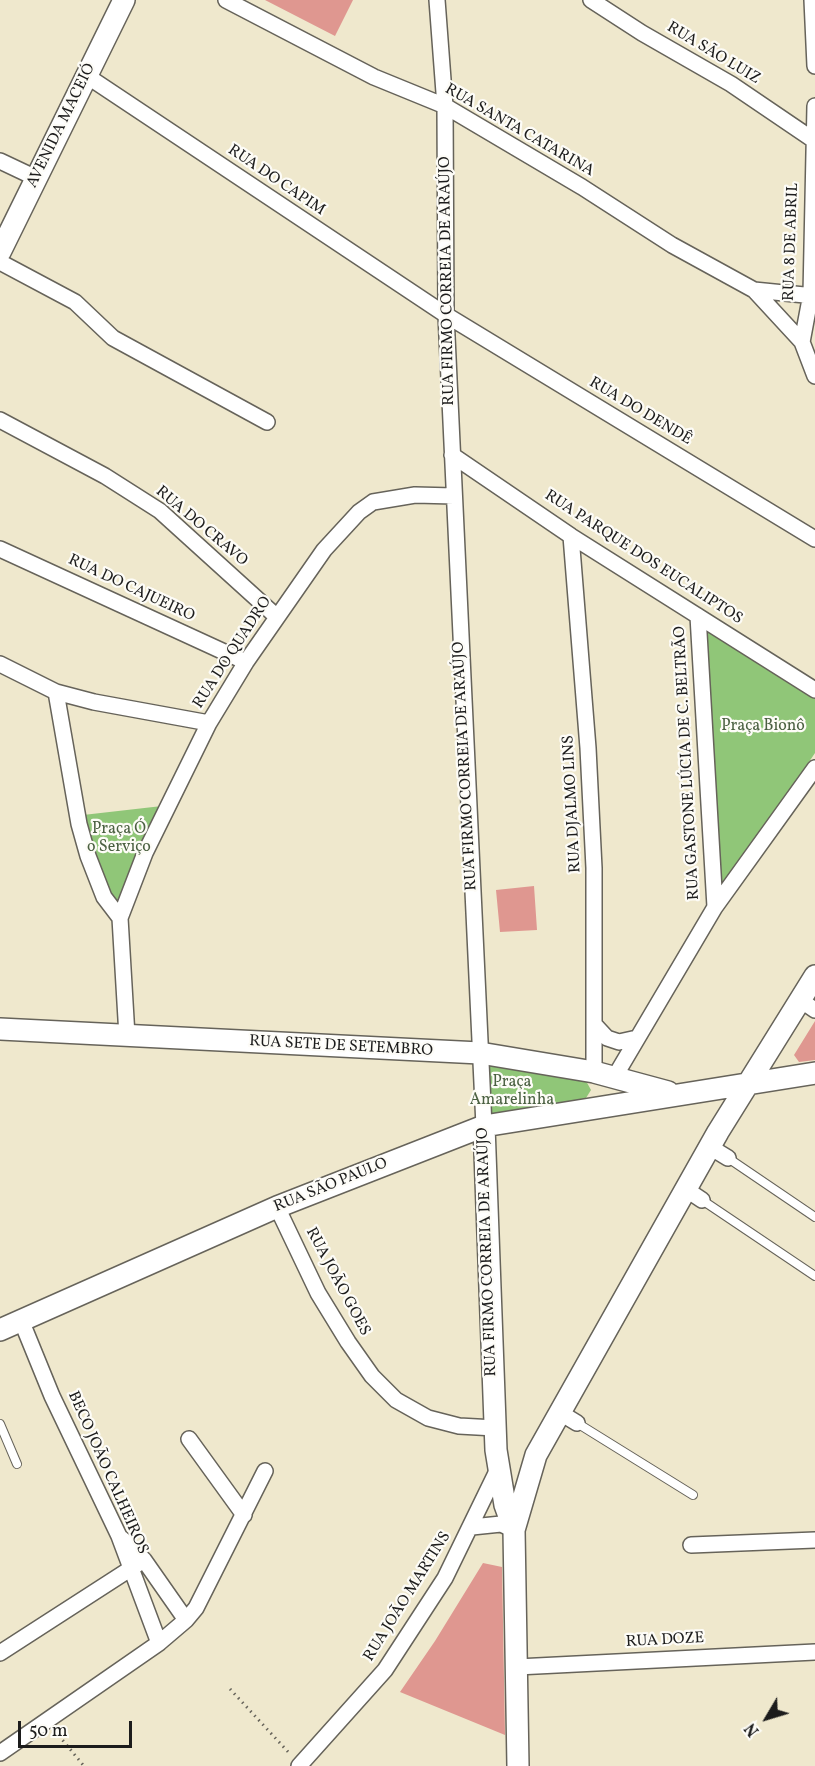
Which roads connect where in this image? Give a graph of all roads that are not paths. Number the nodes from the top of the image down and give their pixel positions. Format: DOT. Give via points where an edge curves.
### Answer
graph roads {
  1 [pos="124,0"];
  2 [pos="226,0"];
  3 [pos="437,0"];
  4 [pos="591,0"];
  5 [pos="812,0"];
  6 [pos="815,66"];
  7 [pos="87,76"];
  8 [pos="445,106"];
  9 [pos="815,106"];
  10 [pos="814,141"];
  11 [pos="0,161"];
  12 [pos="36,178"];
  13 [pos="0,252"];
  14 [pos="0,262"];
  15 [pos="754,290"];
  16 [pos="813,295"];
  17 [pos="446,315"];
  18 [pos="802,342"];
  19 [pos="815,376"];
  20 [pos="0,420"];
  21 [pos="267,422"];
  22 [pos="452,455"];
  23 [pos="454,496"];
  24 [pos="571,536"];
  25 [pos="815,539"];
  26 [pos="0,549"];
  27 [pos="698,616"];
  28 [pos="278,617"];
  29 [pos="246,662"];
  30 [pos="0,664"];
  31 [pos="815,690"];
  32 [pos="56,692"];
  33 [pos="209,723"];
  34 [pos="815,768"];
  35 [pos="715,907"];
  36 [pos="120,918"];
  37 [pos="815,976"];
  38 [pos="807,1005"];
  39 [pos="594,1024"];
  40 [pos="0,1029"];
  41 [pos="127,1036"];
  42 [pos="637,1038"];
  43 [pos="770,1048"];
  44 [pos="480,1053"];
  45 [pos="815,1073"];
  46 [pos="604,1075"];
  47 [pos="792,1076"];
  48 [pos="750,1082"];
  49 [pos="707,1090"];
  50 [pos="677,1095"];
  51 [pos="593,1107"];
  52 [pos="484,1126"];
  53 [pos="714,1139"];
  54 [pos="728,1158"];
  55 [pos="694,1195"];
  56 [pos="277,1207"];
  57 [pos="815,1217"];
  58 [pos="815,1276"];
  59 [pos="21,1320"];
  60 [pos="0,1330"];
  61 [pos="559,1412"];
  62 [pos="0,1424"];
  63 [pos="577,1424"];
  64 [pos="495,1428"];
  65 [pos="189,1439"];
  66 [pos="536,1455"];
  67 [pos="497,1459"];
  68 [pos="17,1464"];
  69 [pos="265,1471"];
  70 [pos="693,1495"];
  71 [pos="244,1515"];
  72 [pos="472,1527"];
  73 [pos="514,1530"];
  74 [pos="119,1536"];
  75 [pos="815,1540"];
  76 [pos="691,1545"];
  77 [pos="144,1560"];
  78 [pos="131,1569"];
  79 [pos="186,1620"];
  80 [pos="159,1643"];
  81 [pos="815,1652"];
  82 [pos="0,1653"];
  83 [pos="517,1667"];
  84 [pos="0,1753"];
  85 [pos="300,1766"];
  86 [pos="518,1766"];
  1 -- 7 [label="street, AVENIDA MACEIÓ"];
  2 -- 8 [label="street, RUA SANTA CATARINA" via="374,77"];
  3 -- 8 [label="street, RUA FIRMO CORREIA DE ARAÚJO"];
  4 -- 10 [label="street, RUA SÃO LUIZ" via="731,84"];
  5 -- 6 [label="street"];
  7 -- 12 [label="street, AVENIDA MACEIÓ"];
  7 -- 17 [label="street, RUA DO CAPIM"];
  8 -- 15 [label="street, RUA SANTA CATARINA" via="672,245"];
  8 -- 17 [label="street, RUA FIRMO CORREIA DE ARAÚJO"];
  9 -- 10 [label="street, RUA 8 DE ABRIL"];
  10 -- 16 [label="street, RUA 8 DE ABRIL"];
  11 -- 12 [label="street"];
  12 -- 13 [label="street, AVENIDA MACEIÓ"];
  14 -- 21 [label="street" via="75,302 113,338"];
  15 -- 16 [label="street, RUA SANTA CATARINA"];
  15 -- 18 [label="street, RUA SANTA CATARINA"];
  16 -- 18 [label="street, RUA 8 DE ABRIL"];
  17 -- 22 [label="street, RUA FIRMO CORREIA DE ARAÚJO"];
  17 -- 25 [label="street, RUA DO DENDÊ"];
  18 -- 19 [label="street"];
  20 -- 28 [label="street, RUA DO CRAVO" via="105,476 160,511"];
  22 -- 23 [label="street, RUA FIRMO CORREIA DE ARAÚJO"];
  22 -- 24 [label="street, RUA PARQUE DOS EUCALIPTOS"];
  23 -- 28 [label="street, RUA DO QUADRO" via="416,495 374,502 358,512 324,550"];
  23 -- 44 [label="street, RUA FIRMO CORREIA DE ARAÚJO"];
  24 -- 27 [label="street, RUA PARQUE DOS EUCALIPTOS"];
  24 -- 39 [label="street, RUA DJALMO LINS" via="594,868"];
  26 -- 29 [label="street, RUA DO CAJUEIRO"];
  27 -- 31 [label="street, RUA PARQUE DOS EUCALIPTOS"];
  27 -- 35 [label="street, RUA GASTONE LÚCIA DE C. BELTRÃO"];
  28 -- 29 [label="street, RUA DO QUADRO"];
  29 -- 33 [label="street, RUA DO QUADRO"];
  30 -- 32 [label="street"];
  32 -- 33 [label="street"];
  32 -- 36 [label="street" via="88,856 104,897"];
  33 -- 36 [label="street, RUA DO QUADRO" via="145,853"];
  34 -- 35 [label="street"];
  35 -- 42 [label="street"];
  36 -- 41 [label="street"];
  37 -- 38 [label="street, RUA FIRMO CORREIA DE ARAÚJO"];
  38 -- 43 [label="street, RUA FIRMO CORREIA DE ARAÚJO"];
  39 -- 42 [label="street" via="607,1038 619,1042"];
  39 -- 46 [label="street, RUA DJALMO LINS"];
  40 -- 41 [label="street, RUA SETE DE SETEMBRO"];
  41 -- 44 [label="street, RUA SETE DE SETEMBRO"];
  42 -- 46 [label="street"];
  43 -- 47 [label="street"];
  43 -- 48 [label="street, RUA FIRMO CORREIA DE ARAÚJO"];
  44 -- 46 [label="street, RUA SETE DE SETEMBRO"];
  44 -- 52 [label="street, RUA FIRMO CORREIA DE ARAÚJO"];
  45 -- 47 [label="street, RUA SÃO PAULO"];
  46 -- 50 [label="street, RUA SETE DE SETEMBRO"];
  46 -- 51 [label="street" via="600,1076 606,1090 600,1104"];
  47 -- 48 [label="street, RUA SÃO PAULO"];
  48 -- 49 [label="street, RUA SÃO PAULO"];
  48 -- 53 [label="street, RUA FIRMO CORREIA DE ARAÚJO"];
  49 -- 50 [label="street, RUA SÃO PAULO"];
  49 -- 53 [label="street" via="718,1117"];
  50 -- 51 [label="street, RUA SÃO PAULO"];
  51 -- 52 [label="street, RUA SÃO PAULO"];
  52 -- 56 [label="street, RUA SÃO PAULO"];
  52 -- 64 [label="street, RUA FIRMO CORREIA DE ARAÚJO"];
  53 -- 54 [label="street"];
  53 -- 55 [label="street, RUA FIRMO CORREIA DE ARAÚJO"];
  54 -- 57 [label="lane"];
  55 -- 58 [label="lane"];
  55 -- 61 [label="street, RUA FIRMO CORREIA DE ARAÚJO"];
  56 -- 59 [label="street, RUA SÃO PAULO"];
  56 -- 64 [label="street, RUA JOÃO GOES" via="318,1293 372,1376 396,1400 428,1418"];
  59 -- 60 [label="street, RUA SÃO PAULO"];
  59 -- 74 [label="street, BECO JOÃO CALHEIROS" via="52,1396"];
  61 -- 63 [label="street"];
  61 -- 66 [label="street, RUA FIRMO CORREIA DE ARAÚJO"];
  62 -- 68 [label="lane"];
  63 -- 70 [label="lane"];
  64 -- 67 [label="street, RUA FIRMO CORREIA DE ARAÚJO"];
  65 -- 71 [label="street"];
  66 -- 67 [label="street"];
  66 -- 73 [label="street, RUA FIRMO CORREIA DE ARAÚJO"];
  67 -- 72 [label="street, RUA JOÃO MARTINS"];
  67 -- 73 [label="street, RUA FIRMO CORREIA DE ARAÚJO"];
  69 -- 71 [label="street"];
  71 -- 79 [label="street"];
  72 -- 73 [label="street, RUA JOÃO MARTINS" via="501,1524"];
  72 -- 85 [label="street, RUA JOÃO MARTINS" via="445,1578 386,1670"];
  73 -- 83 [label="street, RUA FIRMO CORREIA DE ARAÚJO"];
  74 -- 77 [label="street"];
  74 -- 78 [label="street, BECO JOÃO CALHEIROS"];
  75 -- 76 [label="street"];
  77 -- 78 [label="street"];
  77 -- 79 [label="street"];
  78 -- 80 [label="street, BECO JOÃO CALHEIROS"];
  78 -- 82 [label="street"];
  79 -- 80 [label="street"];
  80 -- 84 [label="street"];
  81 -- 83 [label="street, RUA DOZE"];
  83 -- 86 [label="street, RUA FIRMO CORREIA DE ARAÚJO"];
}
